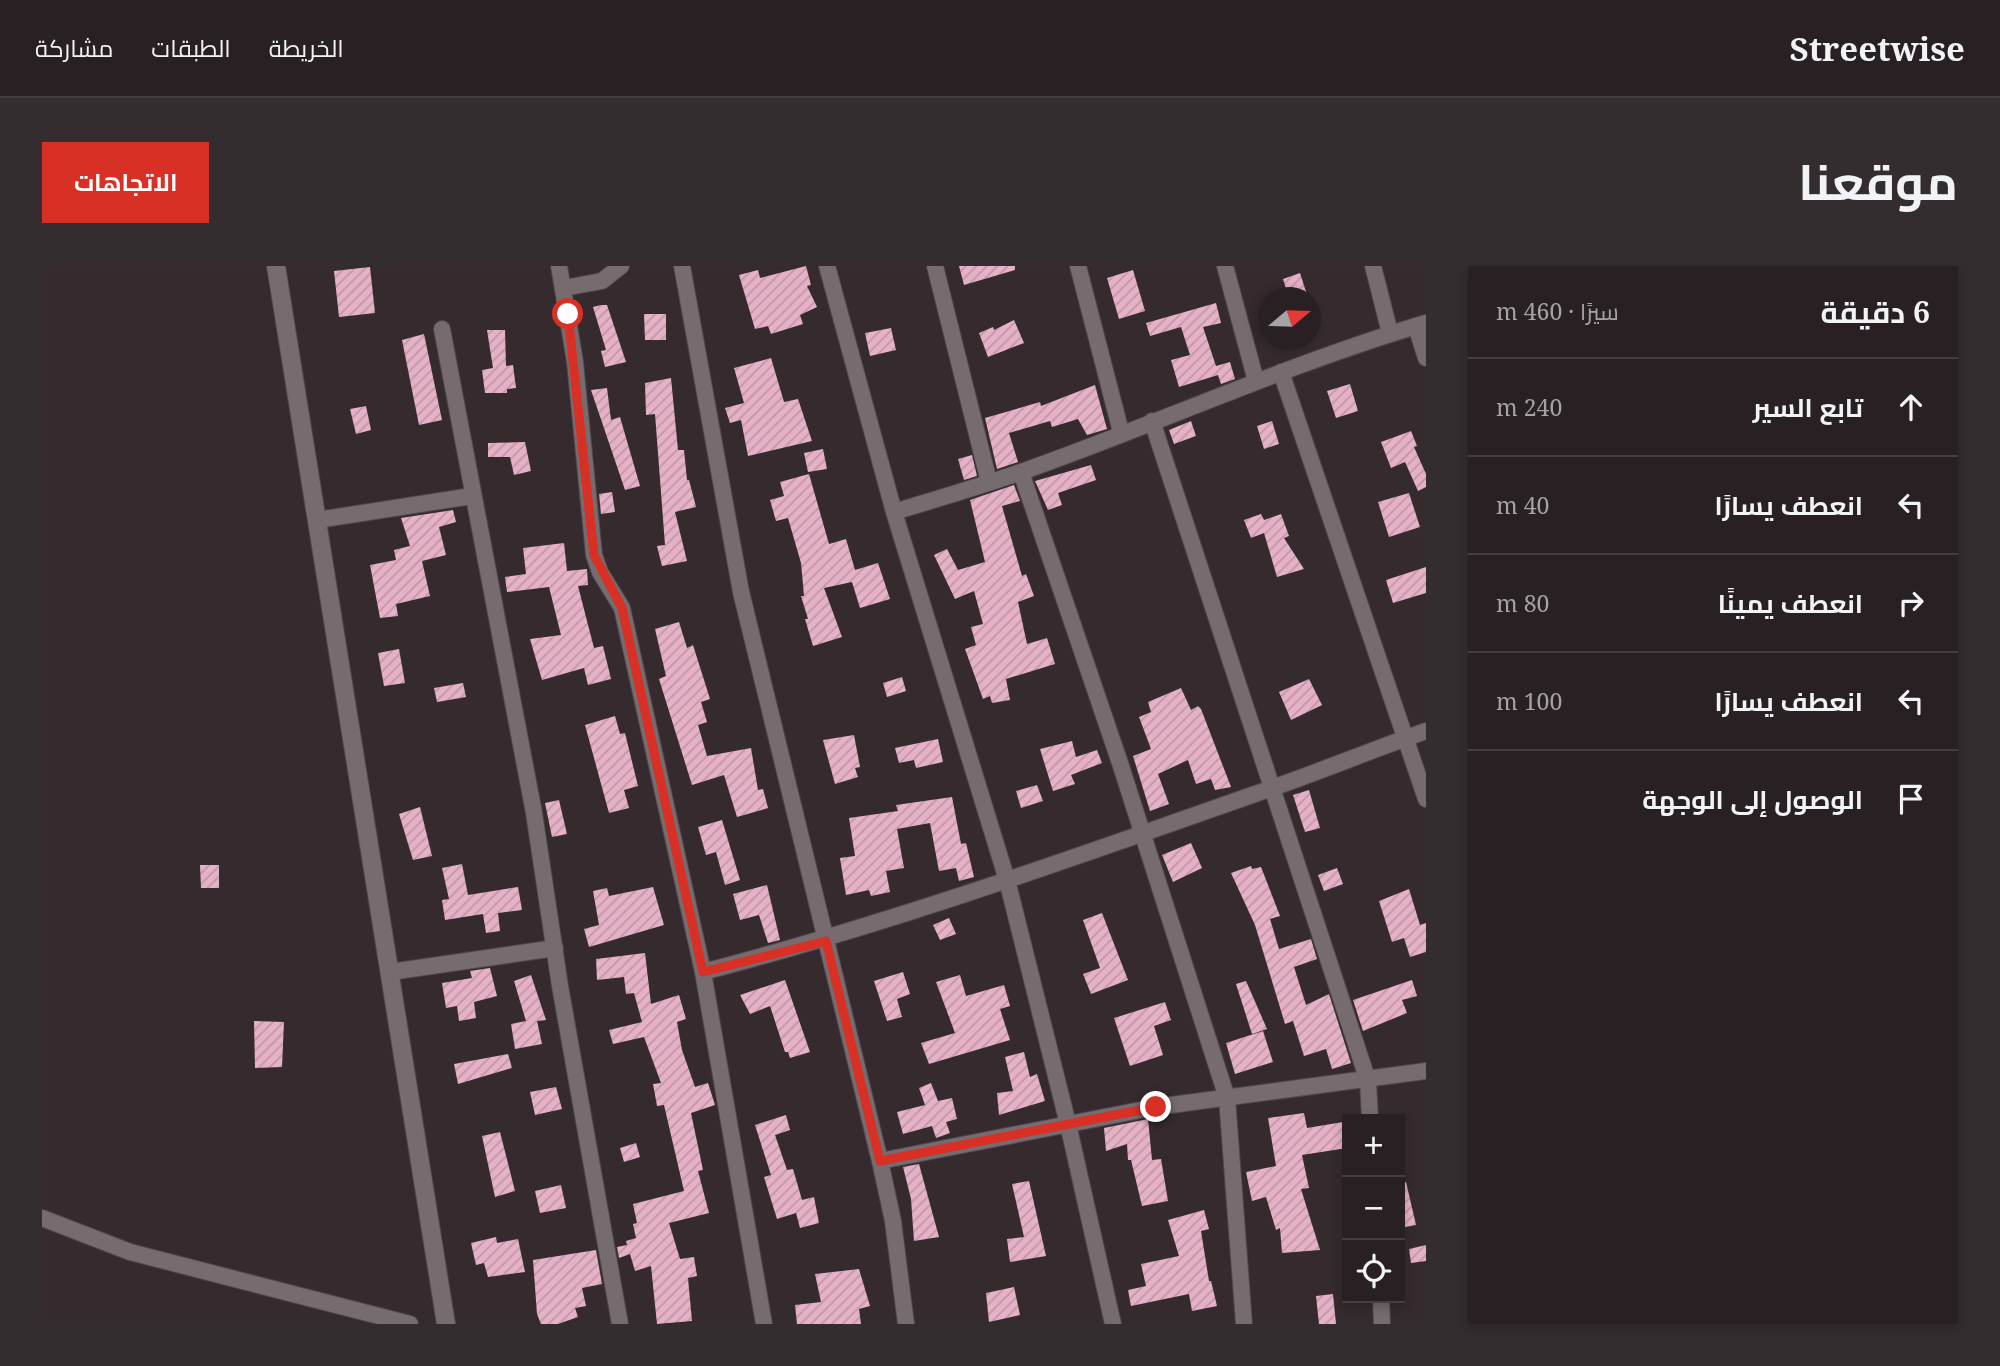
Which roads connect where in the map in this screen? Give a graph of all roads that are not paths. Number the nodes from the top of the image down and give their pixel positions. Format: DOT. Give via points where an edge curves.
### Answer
graph roads {
  1 [pos="276,266"];
  2 [pos="559,266"];
  3 [pos="621,266"];
  4 [pos="682,266"];
  5 [pos="827,266"];
  6 [pos="935,266"];
  7 [pos="1078,266"];
  8 [pos="1225,266"];
  9 [pos="1373,266"];
  10 [pos="564,288"];
  11 [pos="1421,325"];
  12 [pos="442,329"];
  13 [pos="1390,333"];
  14 [pos="1426,358"];
  15 [pos="1281,372"];
  16 [pos="1256,381"];
  17 [pos="1152,421"];
  18 [pos="1121,432"];
  19 [pos="1021,472"];
  20 [pos="989,482"];
  21 [pos="472,496"];
  22 [pos="894,512"];
  23 [pos="317,520"];
  24 [pos="1426,731"];
  25 [pos="1406,738"];
  26 [pos="1274,788"];
  27 [pos="1426,799"];
  28 [pos="1142,832"];
  29 [pos="1007,880"];
  30 [pos="826,941"];
  31 [pos="555,948"];
  32 [pos="390,972"];
  33 [pos="703,972"];
  34 [pos="1426,1071"];
  35 [pos="1368,1081"];
  36 [pos="1227,1098"];
  37 [pos="1370,1114"];
  38 [pos="1068,1124"];
  39 [pos="880,1161"];
  40 [pos="42,1218"];
  41 [pos="1381,1303"];
  42 [pos="410,1324"];
  43 [pos="446,1324"];
  44 [pos="620,1324"];
  45 [pos="764,1324"];
  46 [pos="906,1324"];
  47 [pos="1113,1324"];
  48 [pos="1244,1324"];
  49 [pos="1382,1324"];
  1 -- 23 [label="street"];
  2 -- 10 [label="street"];
  3 -- 10 [label="street" via="602,281"];
  4 -- 30 [label="street" via="741,592"];
  5 -- 22 [label="street"];
  6 -- 20 [label="street"];
  7 -- 18 [label="street"];
  8 -- 16 [label="street"];
  9 -- 13 [label="street"];
  10 -- 33 [label="street" via="594,555 622,608"];
  11 -- 13 [label="street"];
  11 -- 14 [label="street"];
  12 -- 21 [label="street"];
  13 -- 15 [label="street"];
  15 -- 16 [label="street"];
  15 -- 25 [label="street"];
  16 -- 17 [label="street"];
  17 -- 18 [label="street"];
  17 -- 26 [label="street"];
  18 -- 19 [label="street"];
  19 -- 20 [label="street"];
  19 -- 28 [label="street"];
  20 -- 22 [label="street"];
  21 -- 23 [label="street"];
  21 -- 31 [label="street" via="534,813"];
  22 -- 29 [label="street"];
  23 -- 32 [label="street"];
  24 -- 25 [label="street"];
  25 -- 26 [label="street"];
  25 -- 27 [label="street"];
  26 -- 28 [label="street"];
  26 -- 35 [label="street"];
  28 -- 29 [label="street"];
  28 -- 36 [label="street"];
  29 -- 30 [label="street"];
  29 -- 38 [label="street"];
  30 -- 33 [label="street"];
  30 -- 39 [label="street"];
  31 -- 32 [label="street"];
  31 -- 44 [label="street"];
  32 -- 43 [label="street"];
  33 -- 45 [label="street"];
  34 -- 35 [label="street"];
  35 -- 36 [label="street"];
  35 -- 37 [label="street"];
  36 -- 38 [label="street"];
  36 -- 48 [label="street"];
  38 -- 39 [label="street"];
  38 -- 47 [label="street"];
  39 -- 46 [label="street"];
  40 -- 42 [label="street" via="130,1252"];
  41 -- 49 [label="street"];
}
